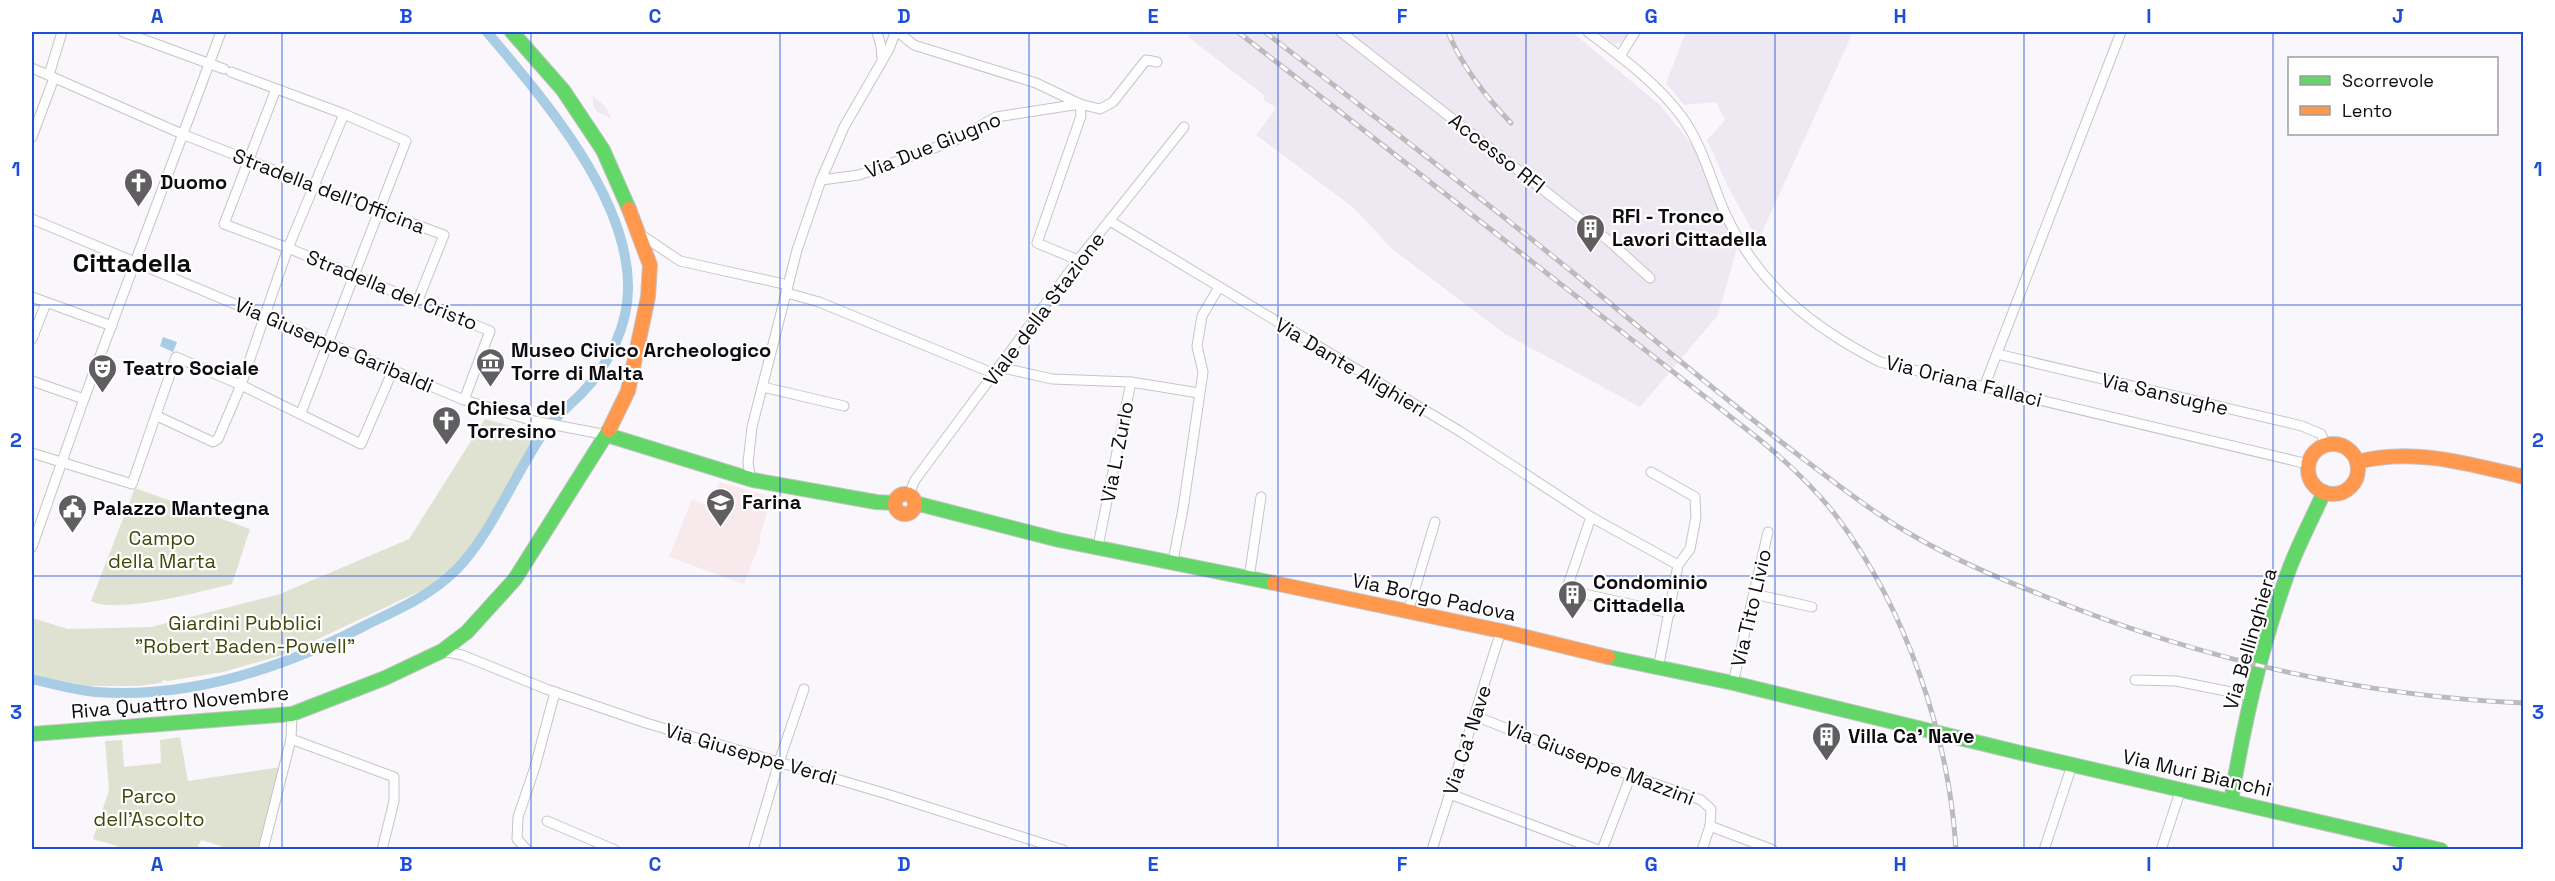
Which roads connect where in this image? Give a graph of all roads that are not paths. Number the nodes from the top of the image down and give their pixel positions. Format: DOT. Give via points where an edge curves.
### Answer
graph roads {
  1 [pos="62,32"];
  2 [pos="123,32"];
  3 [pos="222,32"];
  4 [pos="512,32"];
  5 [pos="878,32"];
  6 [pos="897,32"];
  7 [pos="1341,32"];
  8 [pos="1588,32"];
  9 [pos="1635,32"];
  10 [pos="2121,32"];
  11 [pos="1620,56"];
  12 [pos="882,59"];
  13 [pos="1157,62"];
  14 [pos="209,64"];
  15 [pos="32,68"];
  16 [pos="51,76"];
  17 [pos="276,89"];
  18 [pos="1080,104"];
  19 [pos="344,114"];
  20 [pos="1184,127"];
  21 [pos="182,134"];
  22 [pos="32,137"];
  23 [pos="248,159"];
  24 [pos="821,180"];
  25 [pos="313,184"];
  26 [pos="378,211"];
  27 [pos="32,219"];
  28 [pos="1110,221"];
  29 [pos="640,234"];
  30 [pos="288,248"];
  31 [pos="1078,260"];
  32 [pos="136,261"];
  33 [pos="354,275"];
  34 [pos="1650,278"];
  35 [pos="1219,287"];
  36 [pos="787,289"];
  37 [pos="32,297"];
  38 [pos="418,300"];
  39 [pos="46,303"];
  40 [pos="265,318"];
  41 [pos="112,326"];
  42 [pos="32,339"];
  43 [pos="329,344"];
  44 [pos="1997,354"];
  45 [pos="393,370"];
  46 [pos="1001,370"];
  47 [pos="32,381"];
  48 [pos="1131,382"];
  49 [pos="241,385"];
  50 [pos="763,387"];
  51 [pos="1984,387"];
  52 [pos="1199,393"];
  53 [pos="84,399"];
  54 [pos="464,400"];
  55 [pos="844,406"];
  56 [pos="301,413"];
  57 [pos="157,416"];
  58 [pos="607,435"];
  59 [pos="2326,445"];
  60 [pos="32,453"];
  61 [pos="63,461"];
  62 [pos="2356,462"];
  63 [pos="2308,464"];
  64 [pos="1651,472"];
  65 [pos="756,477"];
  66 [pos="2523,477"];
  67 [pos="2324,492"];
  68 [pos="1261,497"];
  69 [pos="912,499"];
  70 [pos="1591,517"];
  71 [pos="1435,522"];
  72 [pos="1768,532"];
  73 [pos="1098,546"];
  74 [pos="32,547"];
  75 [pos="1173,561"];
  76 [pos="1678,565"];
  77 [pos="1249,578"];
  78 [pos="1754,594"];
  79 [pos="1812,607"];
  80 [pos="1408,612"];
  81 [pos="1670,613"];
  82 [pos="1501,631"];
  83 [pos="442,651"];
  84 [pos="1658,669"];
  85 [pos="2135,680"];
  86 [pos="1733,683"];
  87 [pos="804,689"];
  88 [pos="555,692"];
  89 [pos="2251,696"];
  90 [pos="292,714"];
  91 [pos="1475,716"];
  92 [pos="32,734"];
  93 [pos="1944,734"];
  94 [pos="291,739"];
  95 [pos="779,762"];
  96 [pos="2072,765"];
  97 [pos="1631,775"];
  98 [pos="2181,789"];
  99 [pos="1450,794"];
  100 [pos="2230,801"];
  101 [pos="547,821"];
  102 [pos="1710,826"];
  103 [pos="263,849"];
  104 [pos="382,849"];
  105 [pos="527,849"];
  106 [pos="615,849"];
  107 [pos="753,849"];
  108 [pos="1063,849"];
  109 [pos="1432,849"];
  110 [pos="1600,849"];
  111 [pos="1702,849"];
  112 [pos="1773,849"];
  113 [pos="2044,849"];
  114 [pos="2161,849"];
  115 [pos="2441,849"];
  1 -- 16 [label="street"];
  2 -- 14 [label="street"];
  3 -- 14 [label="street"];
  4 -- 29 [label="street, Riva Quattro Novembre" via="563,90 603,150"];
  5 -- 6 [label="street"];
  5 -- 12 [label="street"];
  6 -- 12 [label="street"];
  6 -- 18 [label="street" via="914,45 1036,82"];
  7 -- 34 [label="street, Accesso RFI" via="1609,241"];
  8 -- 11 [label="street, Via Oriana Fallaci"];
  9 -- 11 [label="street"];
  10 -- 44 [label="street"];
  11 -- 51 [label="street, Via Oriana Fallaci" via="1663,93 1683,118 1738,237 1760,270 1801,313 1844,344 1880,362"];
  12 -- 24 [label="street" via="844,127"];
  13 -- 18 [label="street, Via Due Giugno" via="1146,60 1113,102 1100,109"];
  14 -- 17 [label="street"];
  14 -- 21 [label="street"];
  15 -- 16 [label="street, Stradella dell'Officina"];
  16 -- 21 [label="street, Stradella dell'Officina"];
  16 -- 22 [label="street"];
  17 -- 19 [label="street"];
  17 -- 23 [label="street"];
  18 -- 24 [label="street, Via Due Giugno" via="996,117 956,140 924,152 860,175"];
  18 -- 31 [label="street" via="1081,116 1037,243"];
  19 -- 25 [label="street"];
  19 -- 26 [label="street" via="406,141"];
  20 -- 28 [label="street, Viale della Stazione"];
  21 -- 23 [label="street, Stradella dell'Officina"];
  21 -- 32 [label="street"];
  23 -- 25 [label="street, Stradella dell'Officina"];
  23 -- 30 [label="street, Stradella del Cristo" via="224,224"];
  24 -- 36 [label="street"];
  25 -- 26 [label="street, Stradella dell'Officina"];
  25 -- 30 [label="street"];
  26 -- 33 [label="street"];
  26 -- 38 [label="street, Stradella dell'Officina" via="444,234"];
  27 -- 32 [label="street, Via Giuseppe Garibaldi"];
  28 -- 31 [label="street, Viale della Stazione"];
  28 -- 35 [label="street, Via Dante Alighieri"];
  29 -- 36 [label="street, Via L. Zurlo" via="681,261"];
  29 -- 58 [label="street, Riva Quattro Novembre" via="650,265 648,297 628,391"];
  30 -- 33 [label="street, Stradella del Cristo"];
  30 -- 40 [label="street"];
  31 -- 46 [label="street, Viale della Stazione"];
  32 -- 40 [label="street, Via Giuseppe Garibaldi"];
  32 -- 41 [label="street"];
  33 -- 38 [label="street, Stradella del Cristo"];
  33 -- 43 [label="street"];
  35 -- 52 [label="street" via="1202,316 1197,346 1203,372"];
  35 -- 70 [label="street, Via Dante Alighieri" via="1461,432"];
  36 -- 46 [label="street, Via L. Zurlo"];
  36 -- 50 [label="street"];
  37 -- 39 [label="street"];
  38 -- 54 [label="street, Stradella del Cristo" via="490,331"];
  39 -- 41 [label="street"];
  39 -- 42 [label="street"];
  40 -- 43 [label="street, Via Giuseppe Garibaldi"];
  40 -- 49 [label="street"];
  41 -- 53 [label="street"];
  43 -- 45 [label="street, Via Giuseppe Garibaldi"];
  43 -- 56 [label="street"];
  44 -- 51 [label="street"];
  44 -- 59 [label="street, Via Sansughe" via="2302,426 2321,434"];
  45 -- 54 [label="street, Via Giuseppe Garibaldi"];
  45 -- 56 [label="street" via="361,444"];
  46 -- 48 [label="street, Via L. Zurlo" via="1052,379"];
  46 -- 69 [label="street, Viale della Stazione" via="915,480"];
  47 -- 53 [label="street"];
  48 -- 52 [label="street"];
  48 -- 73 [label="street, Via L. Zurlo"];
  49 -- 56 [label="street"];
  49 -- 57 [label="street" via="215,442"];
  49 -- 57 [label="street" via="176,357"];
  50 -- 55 [label="street"];
  50 -- 65 [label="street" via="752,427 748,463"];
  51 -- 63 [label="street, Via Oriana Fallaci"];
  52 -- 75 [label="street"];
  53 -- 61 [label="street"];
  54 -- 58 [label="street, Via Giuseppe Garibaldi" via="534,421"];
  57 -- 61 [label="street" via="132,484"];
  58 -- 65 [label="street, Via Borgo Padova" via="727,472"];
  58 -- 83 [label="street, Riva Quattro Novembre" via="515,579 467,632"];
  59 -- 62 [label="street" via="2345,447"];
  59 -- 63 [label="street" via="2318,449"];
  60 -- 61 [label="street"];
  61 -- 74 [label="street"];
  62 -- 66 [label="street" via="2387,455 2423,456"];
  62 -- 67 [label="street" via="2357,473 2349,487 2335,494"];
  63 -- 67 [label="street" via="2311,481"];
  64 -- 76 [label="street" via="1695,497 1696,517 1689,549"];
  65 -- 69 [label="street, Via Borgo Padova" via="894,503 896,510 906,514 913,511"];
  67 -- 89 [label="street, Via Bellinghiera" via="2290,567"];
  68 -- 77 [label="street"];
  69 -- 73 [label="street, Via Borgo Padova" via="1059,540"];
  70 -- 76 [label="street, Via Dante Alighieri"];
  70 -- 81 [label="street" via="1568,585 1580,593"];
  71 -- 80 [label="street"];
  72 -- 78 [label="street, Via Tito Livio"];
  73 -- 75 [label="street, Via Borgo Padova"];
  75 -- 77 [label="street, Via Borgo Padova"];
  76 -- 81 [label="street"];
  77 -- 80 [label="street, Via Borgo Padova"];
  78 -- 79 [label="street"];
  78 -- 86 [label="street, Via Tito Livio"];
  80 -- 82 [label="street, Via Borgo Padova"];
  81 -- 84 [label="street"];
  82 -- 84 [label="street, Via Borgo Padova"];
  82 -- 91 [label="street, Via Ca' Nave"];
  83 -- 88 [label="street, Via Giuseppe Verdi" via="462,655"];
  83 -- 90 [label="street, Riva Quattro Novembre" via="386,678"];
  84 -- 86 [label="street, Via Borgo Padova"];
  85 -- 89 [label="street" via="2176,681"];
  86 -- 93 [label="street, Via Borgo Padova"];
  87 -- 95 [label="street"];
  88 -- 95 [label="street, Via Giuseppe Verdi"];
  88 -- 105 [label="street" via="518,817 517,839"];
  89 -- 100 [label="street, Via Bellinghiera"];
  90 -- 92 [label="street, Riva Quattro Novembre"];
  90 -- 94 [label="street"];
  91 -- 97 [label="street, Via Giuseppe Mazzini"];
  91 -- 99 [label="street, Via Ca' Nave"];
  93 -- 96 [label="street, Via Muri Bianchi"];
  94 -- 103 [label="street"];
  94 -- 104 [label="street" via="394,777 394,801"];
  95 -- 107 [label="street"];
  95 -- 108 [label="street, Via Giuseppe Verdi"];
  96 -- 98 [label="street, Via Muri Bianchi"];
  96 -- 113 [label="street"];
  97 -- 102 [label="street, Via Giuseppe Mazzini" via="1701,800 1711,809"];
  97 -- 110 [label="street"];
  98 -- 100 [label="street, Via Muri Bianchi"];
  98 -- 114 [label="street"];
  99 -- 109 [label="street, Via Ca' Nave"];
  99 -- 110 [label="street"];
  100 -- 115 [label="street, Via Muri Bianchi"];
  101 -- 106 [label="street"];
  102 -- 111 [label="street"];
  102 -- 112 [label="street, Via Giuseppe Mazzini"];
}
